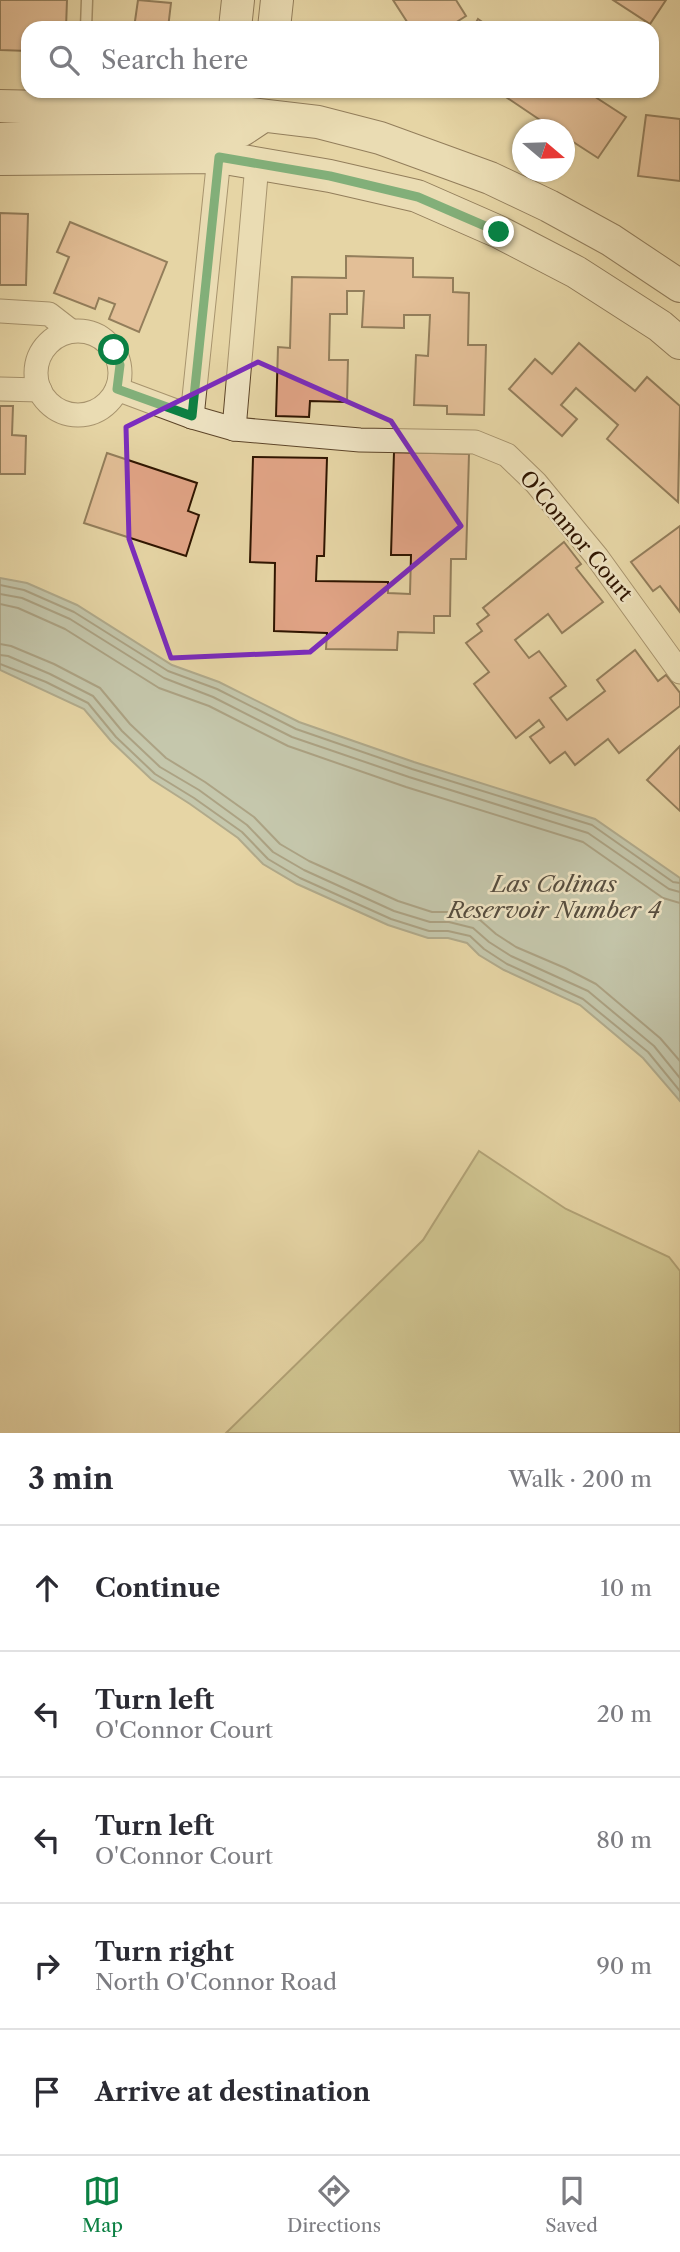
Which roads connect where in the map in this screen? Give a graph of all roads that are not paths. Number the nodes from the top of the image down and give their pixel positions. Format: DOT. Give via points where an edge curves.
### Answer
graph roads {
  1 [pos="87,0"];
  2 [pos="238,0"];
  3 [pos="277,0"];
  4 [pos="86,21"];
  5 [pos="236,21"];
  6 [pos="275,21"];
  7 [pos="266,103"];
  8 [pos="0,106"];
  9 [pos="223,123"];
  10 [pos="0,139"];
  11 [pos="0,159"];
  12 [pos="257,164"];
  13 [pos="680,286"];
  14 [pos="0,311"];
  15 [pos="71,331"];
  16 [pos="680,343"];
  17 [pos="0,389"];
  18 [pos="117,389"];
  19 [pos="40,390"];
  20 [pos="192,416"];
  21 [pos="234,429"];
  22 [pos="680,672"];
  1 -- 4 [label="lane"];
  2 -- 5 [label="main road"];
  3 -- 6 [label="main road"];
  7 -- 9 [label="main road"];
  7 -- 12 [label="main road"];
  7 -- 13 [label="main road" via="490,178 611,240"];
  8 -- 9 [label="main road" via="84,103"];
  9 -- 10 [label="main road"];
  9 -- 11 [label="main road"];
  9 -- 12 [label="main road"];
  9 -- 20 [label="street"];
  12 -- 16 [label="main road" via="418,197 576,272"];
  12 -- 21 [label="street"];
  14 -- 15 [label="street" via="49,314"];
  15 -- 18 [label="street" via="87,331 114,350 120,365"];
  15 -- 19 [label="street" via="55,337 43,349 37,364"];
  17 -- 19 [label="street"];
  18 -- 19 [label="street" via="101,409 86,415 69,415 54,408"];
  18 -- 20 [label="street, O'Connor Court"];
  20 -- 21 [label="street, O'Connor Court"];
  21 -- 22 [label="street, O'Connor Court" via="360,440 475,442 507,455 597,557"];
}
